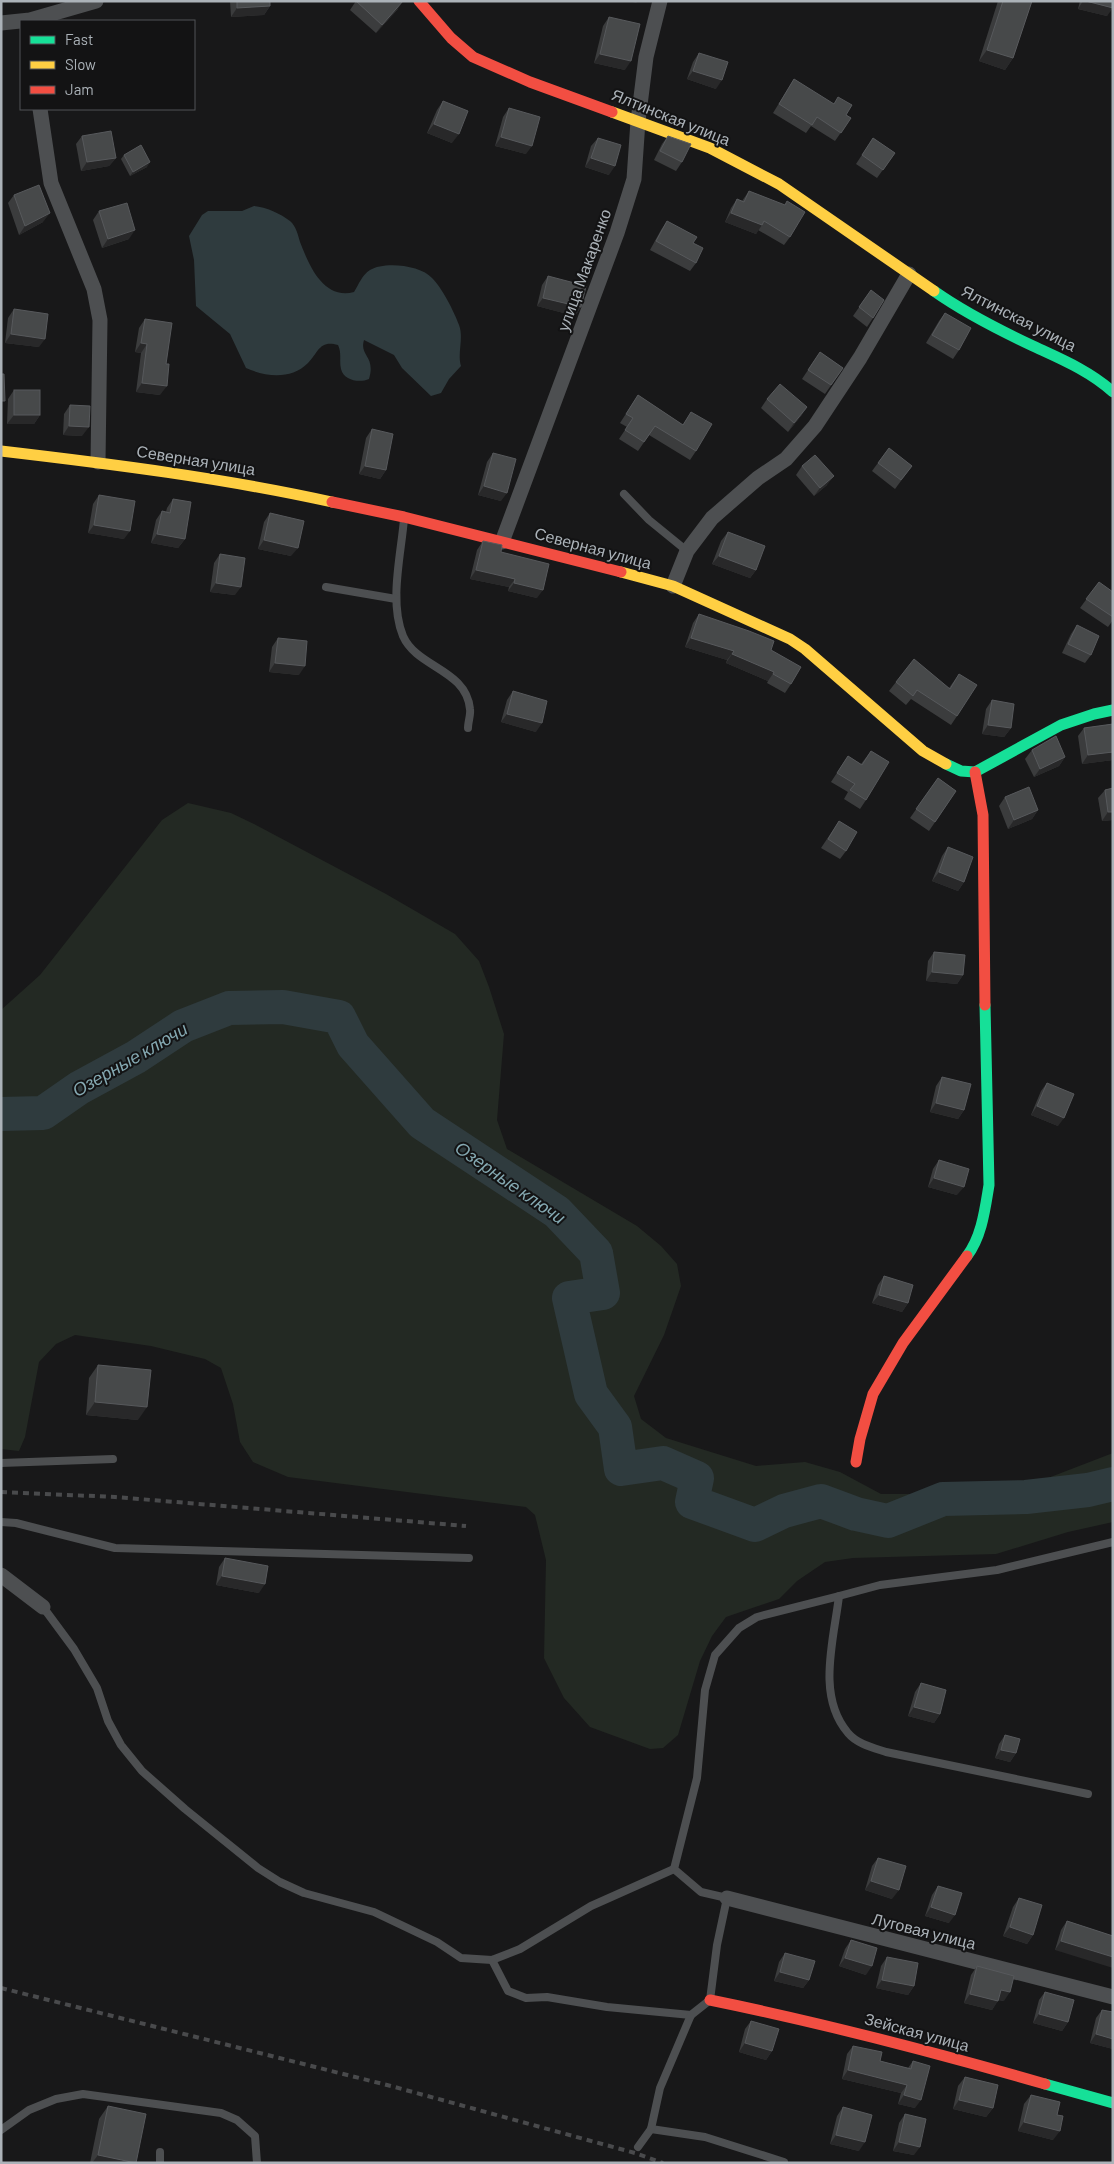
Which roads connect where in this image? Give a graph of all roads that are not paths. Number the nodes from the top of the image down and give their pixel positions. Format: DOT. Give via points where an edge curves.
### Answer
graph roads {
  1 [pos="96,1"];
  2 [pos="419,1"];
  3 [pos="660,1"];
  4 [pos="30,20"];
  5 [pos="20,21"];
  6 [pos="1,23"];
  7 [pos="40,110"];
  8 [pos="638,121"];
  9 [pos="909,274"];
  10 [pos="1113,392"];
  11 [pos="1,451"];
  12 [pos="98,462"];
  13 [pos="624,494"];
  14 [pos="404,517"];
  15 [pos="502,542"];
  16 [pos="687,551"];
  17 [pos="673,586"];
  18 [pos="326,587"];
  19 [pos="396,599"];
  20 [pos="1113,710"];
  21 [pos="468,728"];
  22 [pos="975,772"];
  23 [pos="113,1459"];
  24 [pos="856,1462"];
  25 [pos="1,1463"];
  26 [pos="1,1522"];
  27 [pos="1113,1542"];
  28 [pos="468,1558"];
  29 [pos="1,1575"];
  30 [pos="839,1596"];
  31 [pos="43,1607"];
  32 [pos="1088,1794"];
  33 [pos="674,1869"];
  34 [pos="727,1898"];
  35 [pos="492,1960"];
  36 [pos="1113,1997"];
  37 [pos="710,2000"];
  38 [pos="691,2015"];
  39 [pos="1113,2103"];
  40 [pos="651,2129"];
  41 [pos="1,2130"];
  42 [pos="638,2147"];
  43 [pos="160,2152"];
  44 [pos="784,2162"];
  45 [pos="160,2163"];
  46 [pos="257,2163"];
  1 -- 4 [label="street"];
  2 -- 8 [label="street, Ялтинская улица" via="451,38 473,57 530,82"];
  3 -- 8 [label="street, улица Макаренко" via="646,57"];
  5 -- 6 [label="street"];
  7 -- 12 [label="street" via="51,183 98,304"];
  8 -- 9 [label="street, Ялтинская улица" via="710,148 779,184"];
  8 -- 15 [label="street, улица Макаренко" via="634,179 617,233"];
  9 -- 10 [label="street, Ялтинская улица" via="950,302 1004,332 1079,368"];
  9 -- 16 [label="street" via="860,358 815,426 786,459 758,478 712,518"];
  11 -- 12 [label="street, Северная улица"];
  12 -- 14 [label="street, Северная улица" via="259,486"];
  13 -- 16 [label="lane"];
  14 -- 15 [label="street, Северная улица"];
  14 -- 19 [label="lane"];
  15 -- 17 [label="street, Северная улица"];
  16 -- 17 [label="street"];
  17 -- 22 [label="street, Северная улица" via="790,639 923,752 951,767"];
  18 -- 19 [label="lane"];
  19 -- 21 [label="lane" via="398,622 414,653 455,679 466,694 470,710"];
  20 -- 22 [label="street" via="1076,718 1054,727"];
  22 -- 24 [label="street" via="983,815 989,1185 984,1214 974,1247 903,1343 873,1394"];
  23 -- 25 [label="lane"];
  26 -- 28 [label="lane" via="115,1548"];
  27 -- 30 [label="lane" via="997,1570 880,1585"];
  29 -- 31 [label="street"];
  30 -- 32 [label="lane" via="829,1669 831,1698 849,1735 886,1752"];
  30 -- 33 [label="lane" via="757,1617 739,1628 715,1655 705,1690 697,1778"];
  31 -- 35 [label="lane" via="74,1649 92,1680 121,1745 142,1771 258,1868 304,1894 374,1912 461,1958"];
  33 -- 34 [label="lane" via="701,1892"];
  33 -- 35 [label="lane" via="591,1906 520,1949"];
  34 -- 36 [label="street, Луговая улица"];
  34 -- 37 [label="lane"];
  35 -- 38 [label="lane" via="508,1991 526,1998 547,1997"];
  37 -- 38 [label="lane"];
  37 -- 39 [label="street, Зейская улица" via="920,2048"];
  38 -- 40 [label="lane" via="660,2088"];
  40 -- 42 [label="lane"];
  40 -- 44 [label="lane" via="705,2137"];
  41 -- 46 [label="lane" via="29,2110 56,2099 83,2094 221,2113 237,2120 255,2136"];
  43 -- 45 [label="lane"];
}
